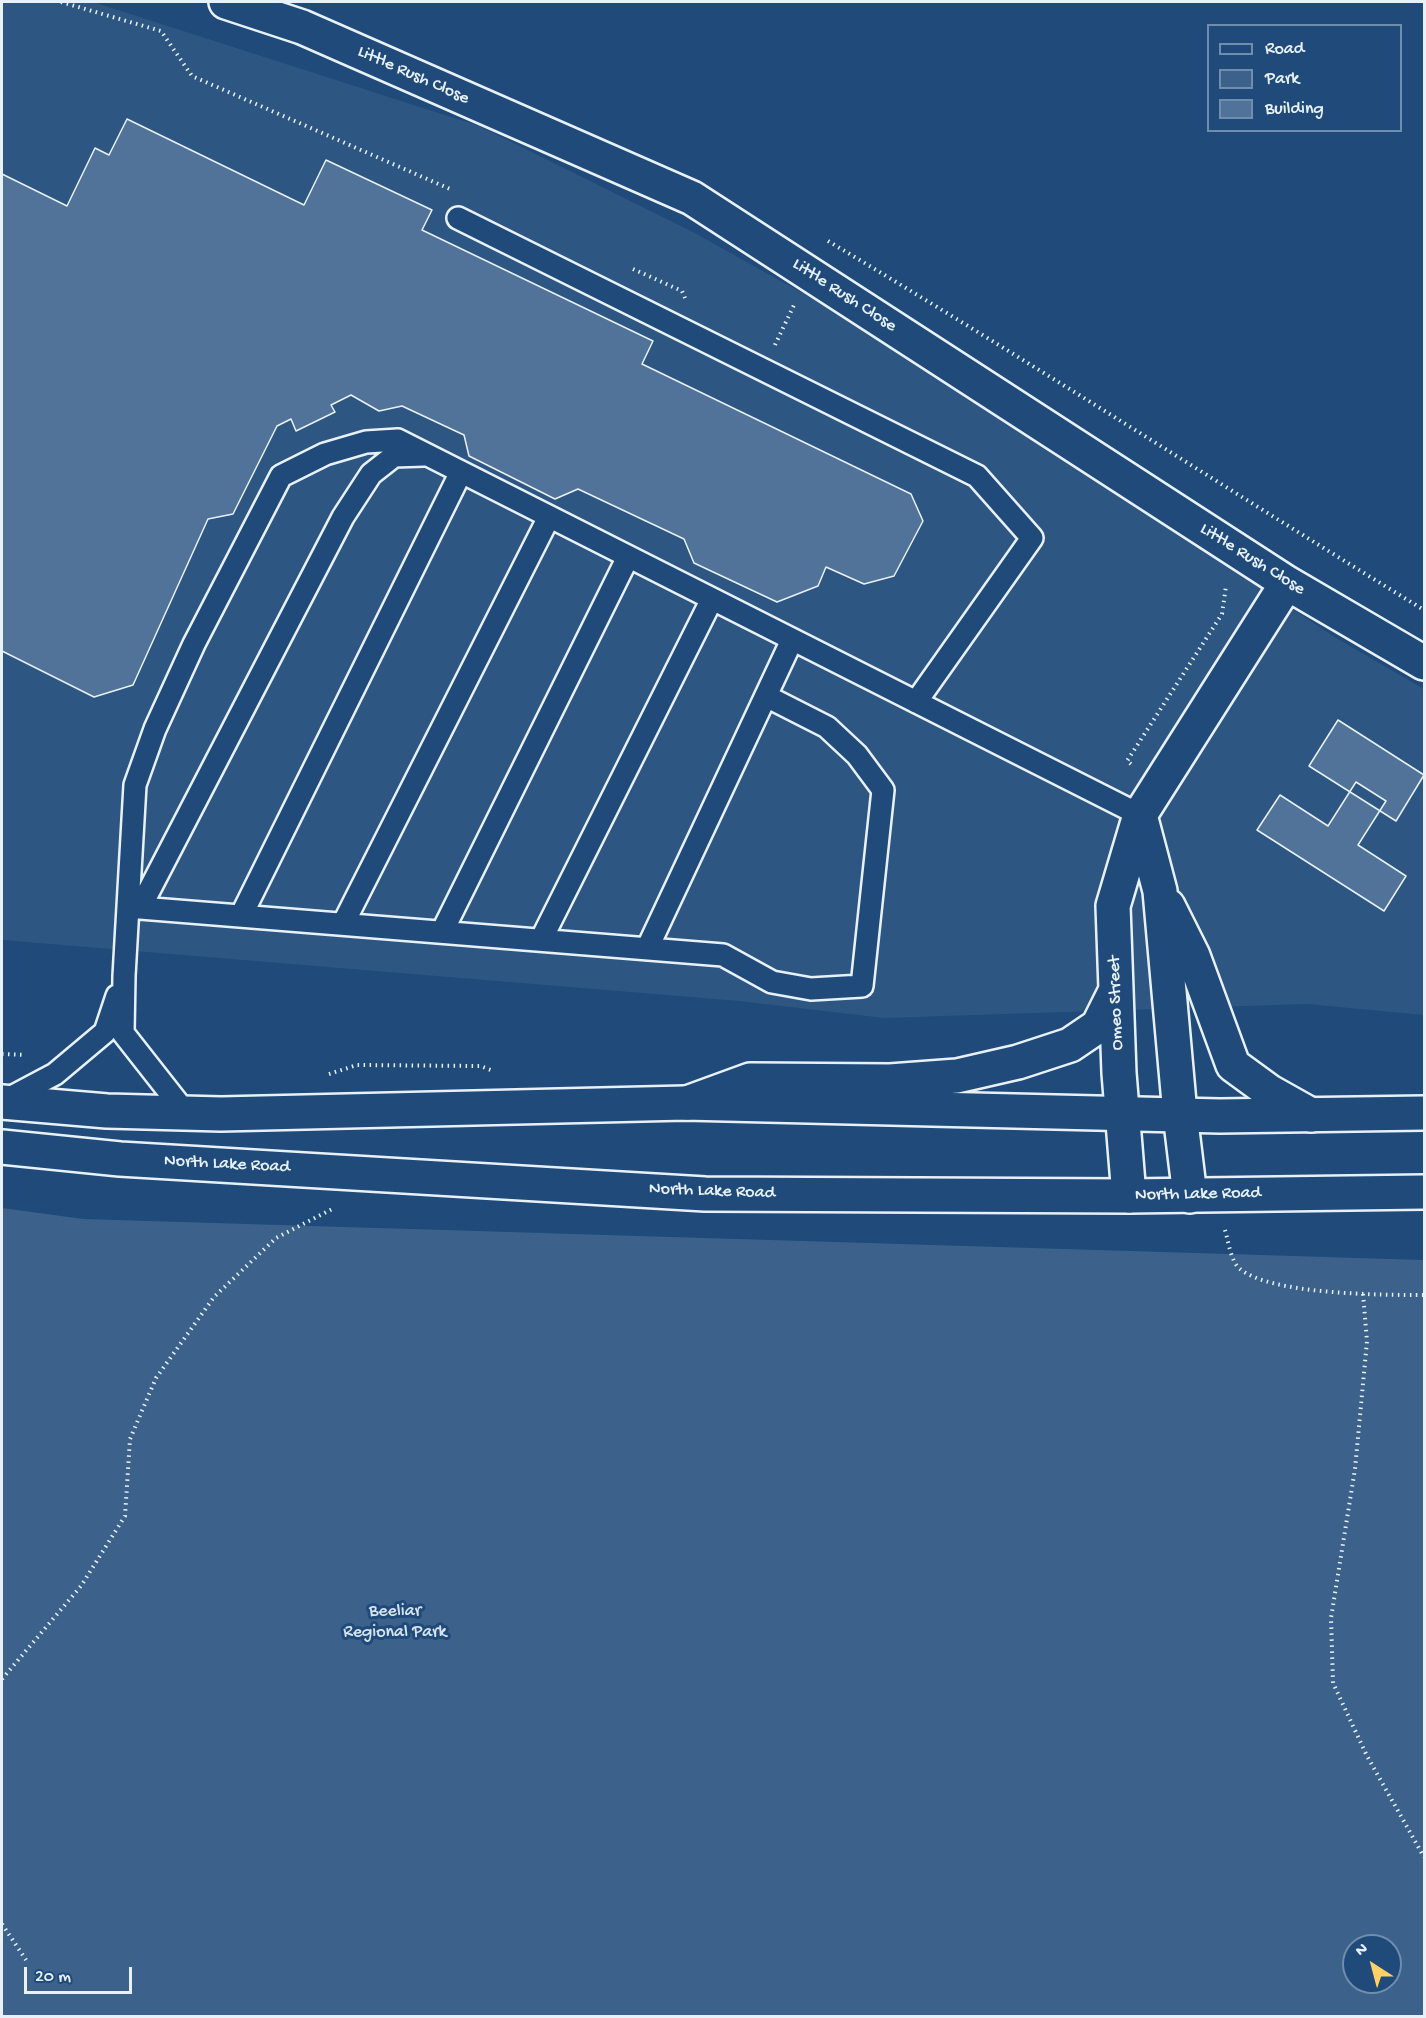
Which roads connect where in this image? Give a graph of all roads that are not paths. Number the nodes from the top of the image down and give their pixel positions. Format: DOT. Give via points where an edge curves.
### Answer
graph roads {
  1 [pos="226,2"];
  2 [pos="458,218"];
  3 [pos="426,454"];
  4 [pos="461,472"];
  5 [pos="549,517"];
  6 [pos="628,557"];
  7 [pos="1287,583"];
  8 [pos="712,599"];
  9 [pos="792,640"];
  10 [pos="1425,663"];
  11 [pos="766,696"];
  12 [pos="916,702"];
  13 [pos="1140,814"];
  14 [pos="1160,891"];
  15 [pos="134,907"];
  16 [pos="241,916"];
  17 [pos="343,924"];
  18 [pos="442,932"];
  19 [pos="541,940"];
  20 [pos="647,949"];
  21 [pos="124,976"];
  22 [pos="1116,990"];
  23 [pos="2,1102"];
  24 [pos="685,1103"];
  25 [pos="185,1112"];
  26 [pos="1425,1113"];
  27 [pos="1122,1114"];
  28 [pos="1179,1114"];
  29 [pos="1311,1115"];
  30 [pos="2,1146"];
  31 [pos="1425,1191"];
  32 [pos="1129,1196"];
  33 [pos="1190,1196"];
  1 -- 7 [label="street, Little Rush Close" via="302,27 692,198"];
  2 -- 12 [label="lane" via="977,477 1032,538"];
  3 -- 4 [label="lane"];
  3 -- 15 [label="lane" via="394,456 371,474 343,517"];
  3 -- 15 [label="lane" via="398,440 366,442 325,454 281,476 194,644 155,729 135,785"];
  4 -- 5 [label="lane"];
  4 -- 16 [label="lane"];
  5 -- 6 [label="lane"];
  5 -- 17 [label="lane"];
  6 -- 8 [label="lane"];
  6 -- 18 [label="lane"];
  7 -- 10 [label="street, Little Rush Close"];
  7 -- 13 [label="street, Omeo Street"];
  8 -- 9 [label="lane"];
  8 -- 19 [label="lane"];
  9 -- 11 [label="lane"];
  9 -- 12 [label="lane"];
  11 -- 20 [label="lane"];
  11 -- 20 [label="lane" via="827,727 857,755 883,790 862,986 811,989 772,982 723,954"];
  12 -- 13 [label="lane"];
  13 -- 14 [label="street"];
  13 -- 22 [label="street, Omeo Street" via="1113,906"];
  14 -- 28 [label="street"];
  14 -- 29 [label="street" via="1193,956 1233,1065"];
  15 -- 16 [label="lane"];
  15 -- 21 [label="lane"];
  16 -- 17 [label="lane"];
  17 -- 18 [label="lane"];
  18 -- 19 [label="lane"];
  19 -- 20 [label="lane"];
  21 -- 23 [label="lane" via="105,1032 55,1074"];
  21 -- 25 [label="lane" via="123,1033"];
  22 -- 24 [label="street" via="1098,1026 1070,1045 1018,1062 957,1076 890,1081 750,1080"];
  22 -- 27 [label="street, Omeo Street"];
  23 -- 25 [label="street" via="107,1111"];
  24 -- 25 [label="street"];
  24 -- 27 [label="street"];
  26 -- 29 [label="street"];
  27 -- 28 [label="street"];
  27 -- 32 [label="street, Omeo Street"];
  28 -- 29 [label="street"];
  28 -- 33 [label="street"];
  30 -- 32 [label="street, North Lake Road" via="120,1159 705,1194"];
  31 -- 33 [label="street, North Lake Road"];
  32 -- 33 [label="street, North Lake Road"];
}
